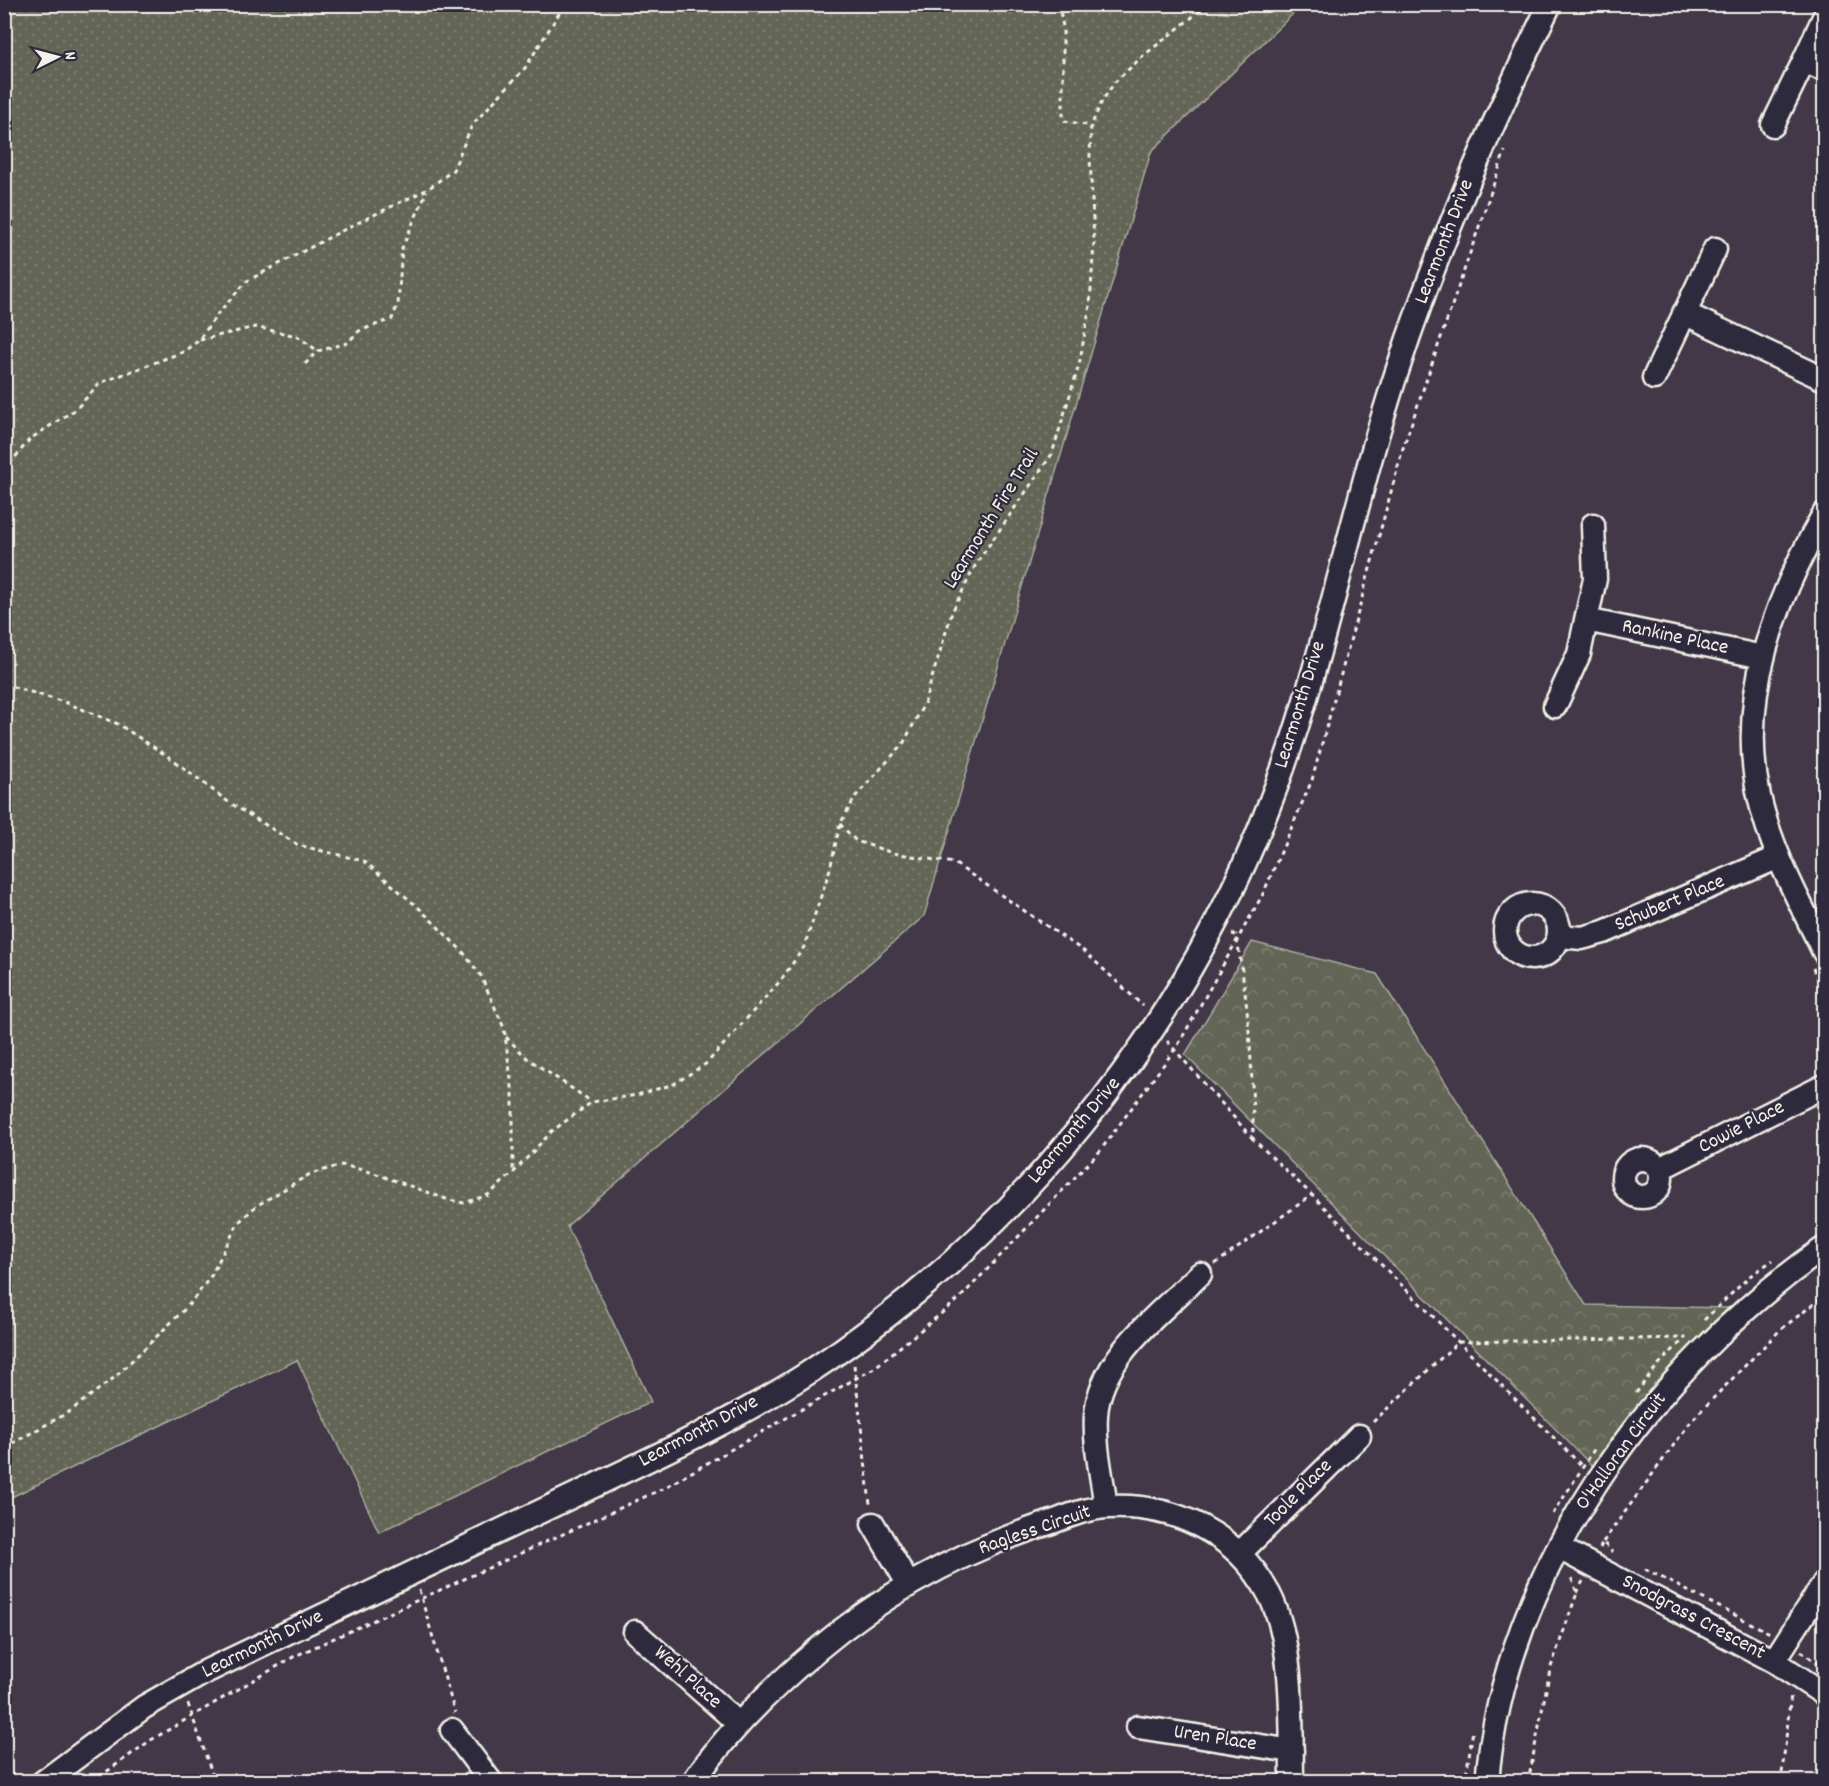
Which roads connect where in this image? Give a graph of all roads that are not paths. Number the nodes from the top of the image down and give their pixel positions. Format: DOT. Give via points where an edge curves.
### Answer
graph roads {
  1 [pos="1550,4"];
  2 [pos="1824,17"];
  3 [pos="1804,61"];
  4 [pos="1824,70"];
  5 [pos="1773,125"];
  6 [pos="1715,249"];
  7 [pos="1684,313"];
  8 [pos="1654,378"];
  9 [pos="1824,380"];
  10 [pos="1593,525"];
  11 [pos="1822,525"];
  12 [pos="1586,620"];
  13 [pos="1763,657"];
  14 [pos="1554,706"];
  15 [pos="1779,857"];
  16 [pos="1559,936"];
  17 [pos="1824,950"];
  18 [pos="1824,1086"];
  19 [pos="1659,1169"];
  20 [pos="1824,1248"];
  21 [pos="1200,1274"];
  22 [pos="1359,1436"];
  23 [pos="1106,1507"];
  24 [pos="873,1524"];
  25 [pos="1559,1548"];
  26 [pos="1240,1553"];
  27 [pos="1824,1583"];
  28 [pos="909,1585"];
  29 [pos="635,1632"];
  30 [pos="1774,1661"];
  31 [pos="1824,1694"];
  32 [pos="739,1724"];
  33 [pos="1138,1727"];
  34 [pos="452,1730"];
  35 [pos="1292,1751"];
  36 [pos="43,1782"];
  37 [pos="491,1782"];
  38 [pos="693,1782"];
  39 [pos="1292,1782"];
  40 [pos="1487,1782"];
  1 -- 36 [label="street, Learmonth Drive" via="1498,112 1441,247 1379,427 1290,749 1243,868 1214,926 1119,1080 1023,1194 956,1259 851,1342 775,1393 673,1448 181,1686 113,1727"];
  2 -- 3 [label="street"];
  3 -- 4 [label="street"];
  3 -- 5 [label="street"];
  6 -- 7 [label="street"];
  7 -- 8 [label="street"];
  7 -- 9 [label="street"];
  10 -- 12 [label="street" via="1595,579"];
  11 -- 13 [label="street" via="1783,593"];
  12 -- 13 [label="street, Rankine Place"];
  12 -- 14 [label="street" via="1579,654"];
  13 -- 15 [label="street" via="1755,695 1753,746 1759,796"];
  15 -- 16 [label="street, Schubert Place" via="1604,932 1582,938"];
  15 -- 17 [label="street"];
  18 -- 19 [label="street, Cowie Place"];
  20 -- 25 [label="street, O'Halloran Circuit" via="1775,1285 1667,1390 1598,1480"];
  21 -- 23 [label="street" via="1132,1341 1107,1376 1096,1415"];
  22 -- 26 [label="street, Toole Place"];
  23 -- 26 [label="street, Ragless Circuit" via="1144,1508 1180,1516 1213,1532"];
  23 -- 28 [label="street, Ragless Circuit" via="1023,1531"];
  24 -- 28 [label="street"];
  25 -- 30 [label="street, Snodgrass Crescent"];
  25 -- 40 [label="street, O'Halloran Circuit" via="1516,1643 1490,1742"];
  26 -- 35 [label="street, Ragless Circuit" via="1270,1595 1281,1626"];
  27 -- 30 [label="street"];
  28 -- 32 [label="street, Ragless Circuit" via="818,1650"];
  29 -- 32 [label="street, Wehl Place"];
  30 -- 31 [label="street, Snodgrass Crescent"];
  32 -- 38 [label="street, Ragless Circuit"];
  33 -- 35 [label="street, Uren Place"];
  34 -- 37 [label="street"];
  35 -- 39 [label="street, Ragless Circuit"];
}
